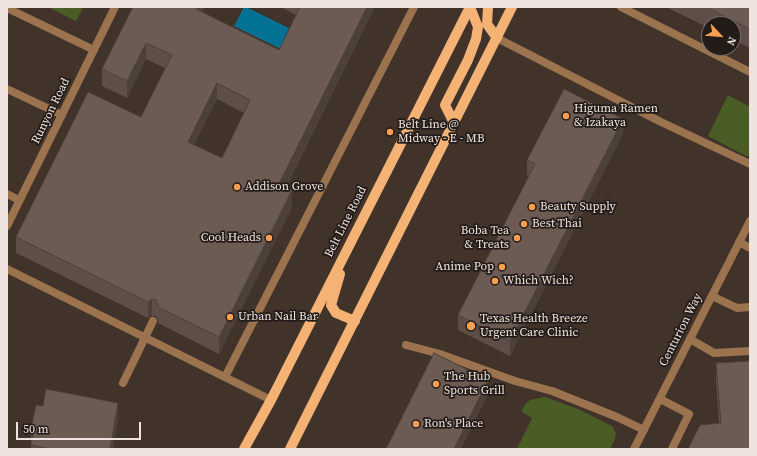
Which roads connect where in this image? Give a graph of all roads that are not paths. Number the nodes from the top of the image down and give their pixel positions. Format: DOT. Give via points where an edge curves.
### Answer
graph roads {
  1 [pos="115,7"];
  2 [pos="414,7"];
  3 [pos="470,7"];
  4 [pos="488,7"];
  5 [pos="512,7"];
  6 [pos="621,7"];
  7 [pos="7,8"];
  8 [pos="497,38"];
  9 [pos="94,50"];
  10 [pos="750,72"];
  11 [pos="7,89"];
  12 [pos="62,115"];
  13 [pos="454,123"];
  14 [pos="750,164"];
  15 [pos="7,194"];
  16 [pos="20,200"];
  17 [pos="750,221"];
  18 [pos="7,226"];
  19 [pos="739,242"];
  20 [pos="750,248"];
  21 [pos="346,252"];
  22 [pos="7,269"];
  23 [pos="712,296"];
  24 [pos="750,307"];
  25 [pos="153,321"];
  26 [pos="354,321"];
  27 [pos="145,338"];
  28 [pos="690,339"];
  29 [pos="406,345"];
  30 [pos="750,351"];
  31 [pos="225,377"];
  32 [pos="123,383"];
  33 [pos="660,399"];
  34 [pos="271,400"];
  35 [pos="644,430"];
  36 [pos="244,449"];
  37 [pos="290,449"];
  38 [pos="634,449"];
  39 [pos="672,449"];
  1 -- 9 [label="street, Runyon Road"];
  2 -- 31 [label="street"];
  3 -- 13 [label="main road" via="478,27 476,39 445,105"];
  3 -- 21 [label="main road, Belt Line Road"];
  4 -- 8 [label="main road" via="487,24"];
  5 -- 8 [label="main road"];
  6 -- 10 [label="street"];
  7 -- 9 [label="street"];
  8 -- 13 [label="main road"];
  8 -- 14 [label="street" via="661,122"];
  9 -- 12 [label="street, Runyon Road"];
  11 -- 12 [label="street"];
  12 -- 16 [label="street, Runyon Road"];
  13 -- 26 [label="main road"];
  15 -- 16 [label="street"];
  16 -- 18 [label="street, Runyon Road"];
  17 -- 19 [label="street, Centurion Way"];
  19 -- 20 [label="street"];
  19 -- 23 [label="street, Centurion Way"];
  21 -- 26 [label="main road" via="331,305 336,313"];
  21 -- 34 [label="main road, Belt Line Road"];
  22 -- 27 [label="street"];
  23 -- 24 [label="street" via="737,308"];
  23 -- 28 [label="street, Centurion Way"];
  25 -- 27 [label="street"];
  26 -- 37 [label="main road"];
  27 -- 31 [label="street"];
  27 -- 32 [label="street"];
  28 -- 30 [label="street" via="714,353"];
  28 -- 33 [label="street, Centurion Way"];
  29 -- 35 [label="street" via="552,391"];
  31 -- 34 [label="street"];
  33 -- 35 [label="street, Centurion Way"];
  33 -- 39 [label="street" via="689,414"];
  34 -- 36 [label="main road, Belt Line Road"];
  35 -- 38 [label="street, Centurion Way"];
}
